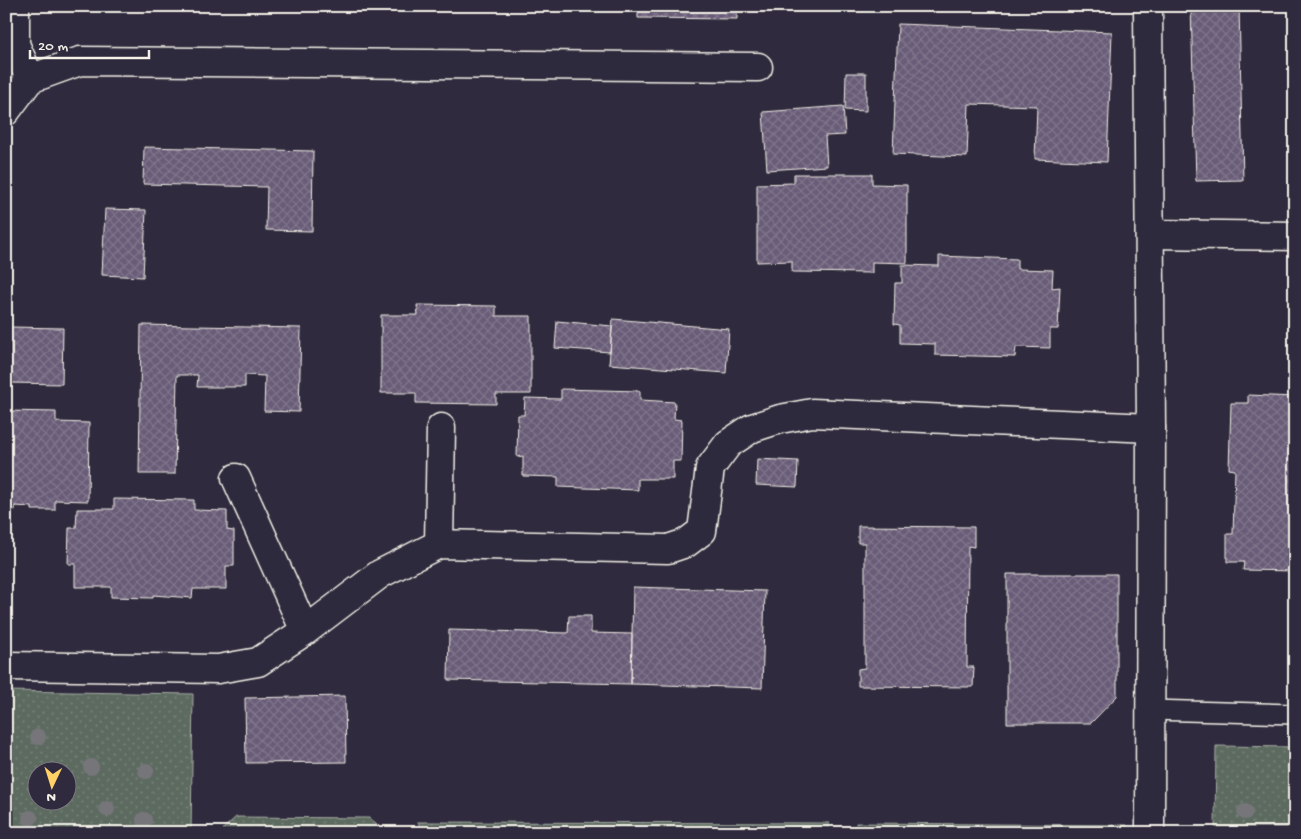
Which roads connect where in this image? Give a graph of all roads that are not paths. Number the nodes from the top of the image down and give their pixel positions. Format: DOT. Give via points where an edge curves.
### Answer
graph roads {
  1 [pos="15,6"];
  2 [pos="1148,6"];
  3 [pos="758,67"];
  4 [pos="30,79"];
  5 [pos="6,111"];
  6 [pos="1150,234"];
  7 [pos="1295,236"];
  8 [pos="441,428"];
  9 [pos="1151,428"];
  10 [pos="236,478"];
  11 [pos="439,544"];
  12 [pos="305,631"];
  13 [pos="6,666"];
  14 [pos="1150,710"];
  15 [pos="1295,714"];
  16 [pos="1150,833"];
  1 -- 4 [label="street" via="15,44"];
  2 -- 6 [label="street"];
  3 -- 4 [label="street" via="80,61"];
  4 -- 5 [label="street"];
  6 -- 7 [label="street"];
  6 -- 9 [label="street"];
  8 -- 11 [label="street"];
  9 -- 11 [label="street" via="812,413 752,428 728,444 710,468 702,530 686,543 668,549"];
  9 -- 14 [label="street"];
  10 -- 12 [label="street"];
  11 -- 12 [label="street" via="380,574"];
  12 -- 13 [label="street" via="258,662 218,670"];
  14 -- 15 [label="lane"];
  14 -- 16 [label="street"];
}
